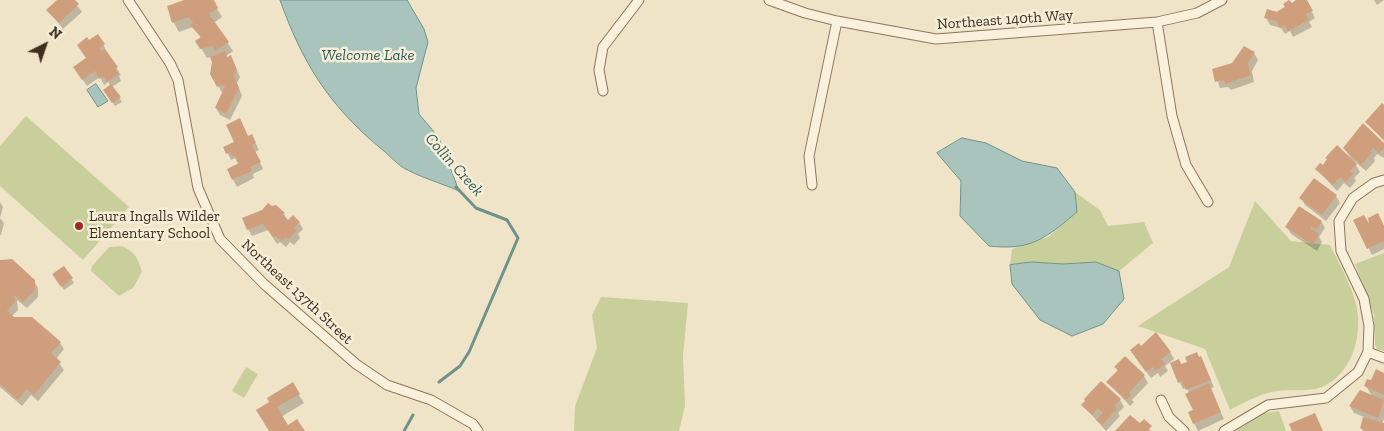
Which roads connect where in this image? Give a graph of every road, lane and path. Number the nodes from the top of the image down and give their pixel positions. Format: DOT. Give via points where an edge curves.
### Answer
graph roads {
  1 [pos="128,0"];
  2 [pos="640,0"];
  3 [pos="769,0"];
  4 [pos="1222,0"];
  5 [pos="838,22"];
  6 [pos="1157,22"];
  7 [pos="603,91"];
  8 [pos="1384,180"];
  9 [pos="812,185"];
  10 [pos="1208,202"];
  11 [pos="1368,352"];
  12 [pos="1384,358"];
  13 [pos="1160,400"];
  14 [pos="478,431"];
  15 [pos="1184,431"];
  16 [pos="1224,431"];
  1 -- 14 [label="street, Northeast 137th Street" via="178,80 198,188 220,240 264,284 356,364 387,385 431,400 472,424"];
  2 -- 7 [label="street" via="603,47 599,70"];
  3 -- 5 [label="street, Northeast 140th Way"];
  4 -- 6 [label="street, Northeast 140th Way" via="1197,13"];
  5 -- 6 [label="street, Northeast 140th Way" via="936,39"];
  5 -- 9 [label="street" via="809,156"];
  6 -- 10 [label="street" via="1172,116 1186,165"];
  8 -- 11 [label="street" via="1374,183 1354,198 1339,221 1341,251 1364,299 1369,326"];
  11 -- 12 [label="street"];
  11 -- 16 [label="street" via="1358,372 1326,398 1268,405"];
  13 -- 15 [label="street" via="1169,417"];
}
